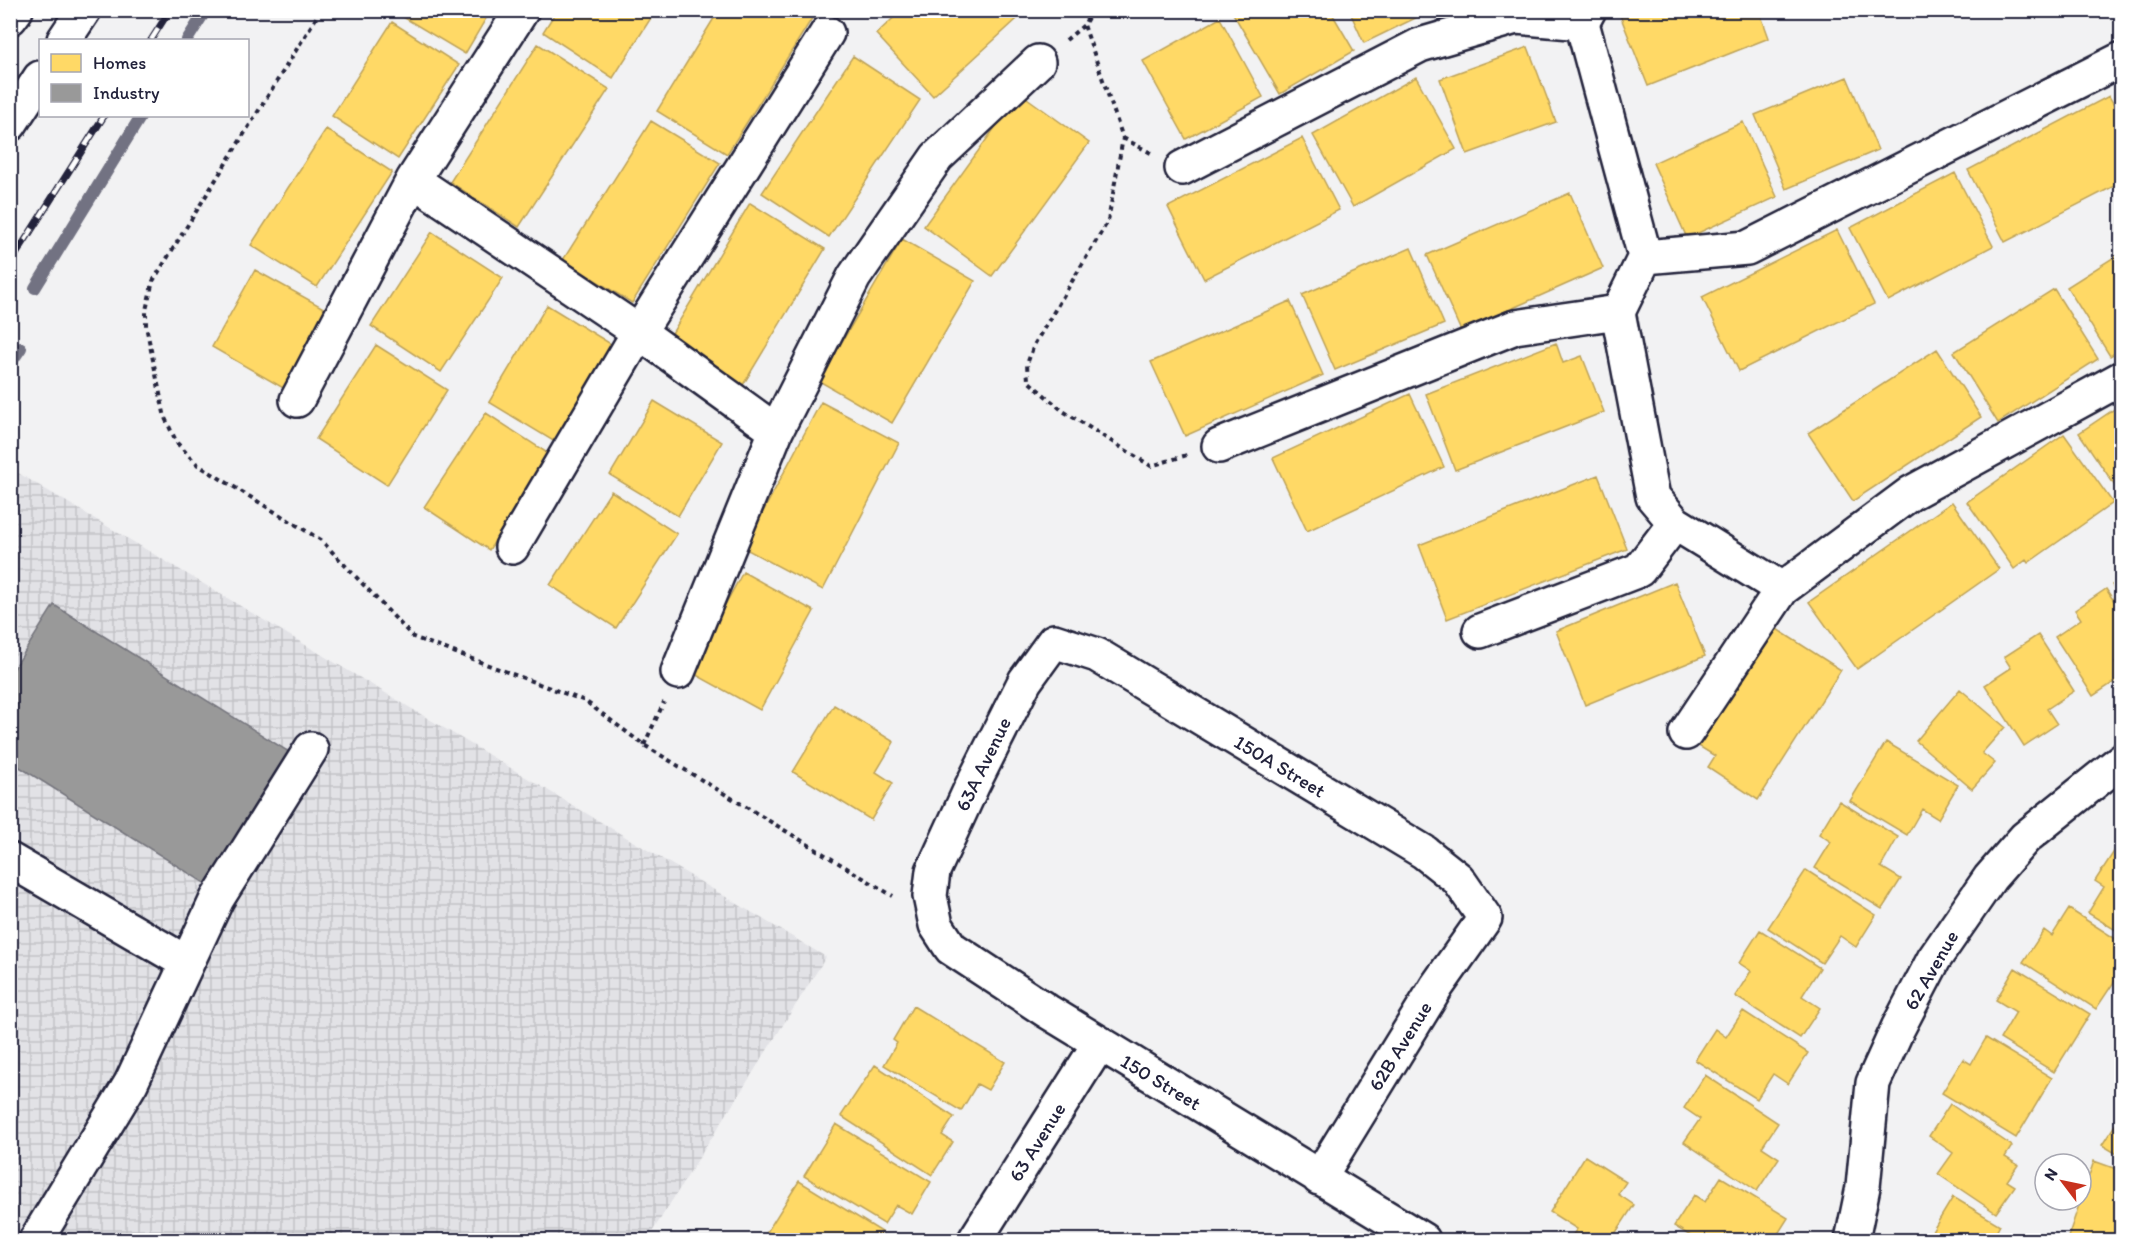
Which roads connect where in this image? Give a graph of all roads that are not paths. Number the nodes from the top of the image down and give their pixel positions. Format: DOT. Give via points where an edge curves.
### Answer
graph roads {
  1 [pos="16,10"];
  2 [pos="84,10"];
  3 [pos="522,10"];
  4 [pos="1586,17"];
  5 [pos="10,18"];
  6 [pos="827,33"];
  7 [pos="65,39"];
  8 [pos="2121,59"];
  9 [pos="1038,62"];
  10 [pos="39,80"];
  11 [pos="10,124"];
  12 [pos="1182,168"];
  13 [pos="413,180"];
  14 [pos="1645,257"];
  15 [pos="1618,312"];
  16 [pos="639,332"];
  17 [pos="2121,378"];
  18 [pos="297,400"];
  19 [pos="776,431"];
  20 [pos="1219,446"];
  21 [pos="1676,523"];
  22 [pos="512,547"];
  23 [pos="1782,589"];
  24 [pos="1480,631"];
  25 [pos="1054,640"];
  26 [pos="678,672"];
  27 [pos="1686,733"];
  28 [pos="311,749"];
  29 [pos="2121,760"];
  30 [pos="10,860"];
  31 [pos="915,897"];
  32 [pos="1485,918"];
  33 [pos="188,963"];
  34 [pos="1099,1044"];
  35 [pos="1319,1178"];
  36 [pos="1859,1237"];
  37 [pos="36,1240"];
  38 [pos="975,1240"];
  39 [pos="1423,1240"];
  1 -- 5 [label="street"];
  2 -- 7 [label="street"];
  3 -- 13 [label="street"];
  4 -- 12 [label="street" via="1516,17 1420,45"];
  4 -- 14 [label="street"];
  6 -- 16 [label="street"];
  8 -- 14 [label="street" via="1747,248"];
  9 -- 19 [label="street" via="937,157 854,277"];
  10 -- 11 [label="street"];
  13 -- 16 [label="street"];
  13 -- 18 [label="street"];
  14 -- 15 [label="street"];
  15 -- 20 [label="street" via="1515,327"];
  15 -- 21 [label="street" via="1653,497"];
  16 -- 19 [label="street"];
  16 -- 22 [label="street"];
  17 -- 23 [label="street" via="1911,493"];
  19 -- 26 [label="street"];
  21 -- 23 [label="street"];
  21 -- 24 [label="street" via="1639,570"];
  23 -- 27 [label="street"];
  25 -- 31 [label="street, 63A Avenue" via="1025,681 933,872"];
  25 -- 32 [label="street, 150A Street" via="1097,655 1424,852 1458,879"];
  28 -- 33 [label="street" via="218,899"];
  29 -- 36 [label="street, 62 Avenue" via="2025,838 1989,878 1934,959 1873,1083"];
  30 -- 33 [label="street"];
  31 -- 34 [label="street, 150 Street" via="951,948"];
  32 -- 35 [label="street, 62B Avenue" via="1437,986"];
  33 -- 37 [label="street" via="131,1083"];
  34 -- 35 [label="street, 150 Street"];
  34 -- 38 [label="street, 63 Avenue"];
  35 -- 39 [label="street, 150 Street"];
}
